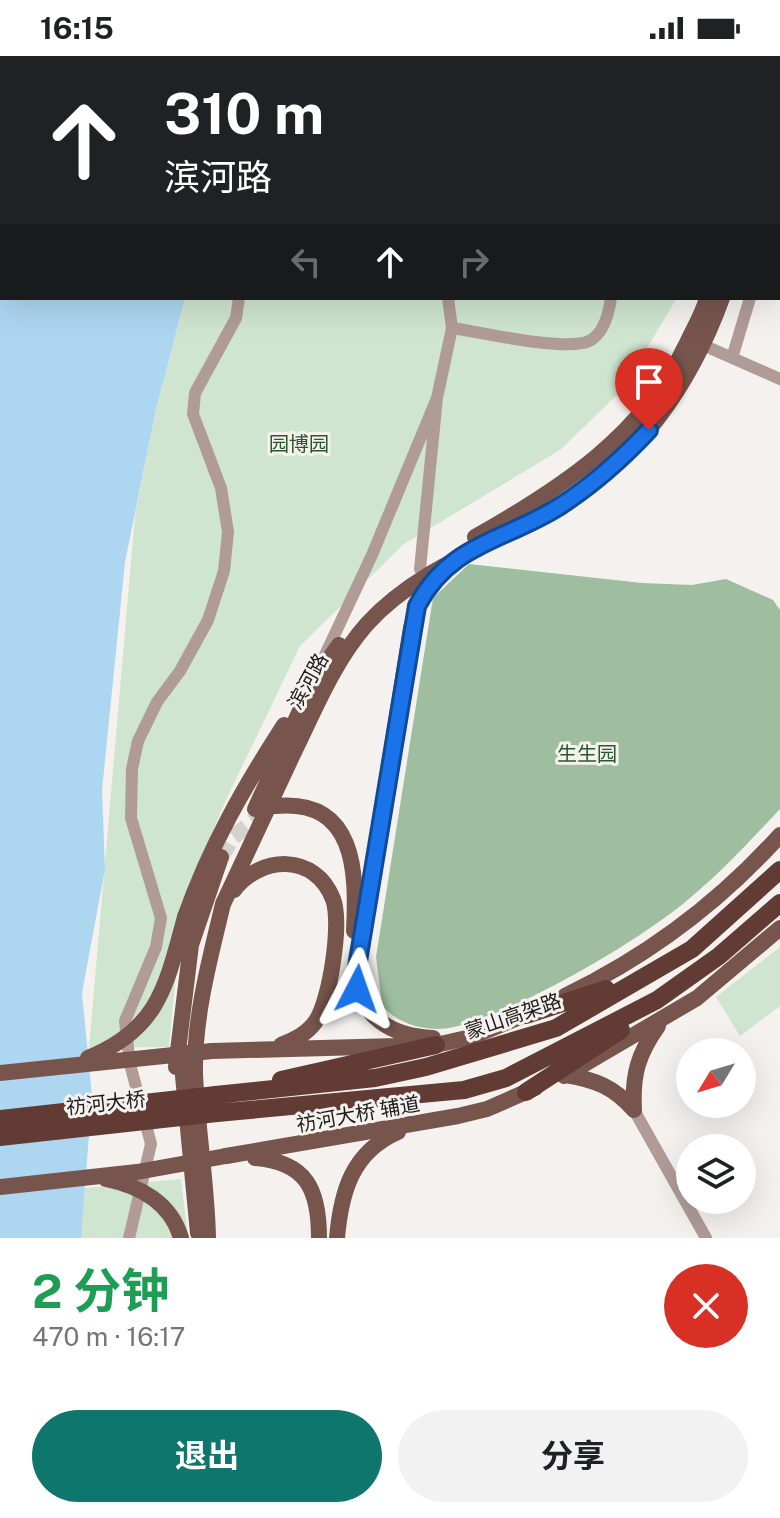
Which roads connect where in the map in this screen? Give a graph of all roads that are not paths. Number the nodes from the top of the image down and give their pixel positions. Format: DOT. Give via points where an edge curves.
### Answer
graph roads {
  1 [pos="238,300"];
  2 [pos="448,300"];
  3 [pos="610,300"];
  4 [pos="706,300"];
  5 [pos="721,300"];
  6 [pos="749,300"];
  7 [pos="452,328"];
  8 [pos="703,345"];
  9 [pos="732,358"];
  10 [pos="780,379"];
  11 [pos="437,398"];
  12 [pos="451,560"];
  13 [pos="420,569"];
  14 [pos="314,680"];
  15 [pos="275,806"];
  16 [pos="780,835"];
  17 [pos="221,857"];
  18 [pos="780,861"];
  19 [pos="780,870"];
  20 [pos="764,886"];
  21 [pos="780,903"];
  22 [pos="223,904"];
  23 [pos="780,928"];
  24 [pos="655,972"];
  25 [pos="356,973"];
  26 [pos="657,1000"];
  27 [pos="526,1015"];
  28 [pos="663,1019"];
  29 [pos="471,1037"];
  30 [pos="436,1045"];
  31 [pos="269,1049"];
  32 [pos="68,1066"];
  33 [pos="0,1073"];
  34 [pos="566,1075"];
  35 [pos="526,1092"];
  36 [pos="216,1104"];
  37 [pos="186,1107"];
  38 [pos="634,1110"];
  39 [pos="0,1119"];
  40 [pos="414,1126"];
  41 [pos="0,1137"];
  42 [pos="226,1156"];
  43 [pos="97,1177"];
  44 [pos="0,1187"];
  45 [pos="129,1238"];
  46 [pos="181,1238"];
  47 [pos="199,1238"];
  48 [pos="208,1238"];
  49 [pos="319,1238"];
  50 [pos="337,1238"];
  51 [pos="706,1238"];
  1 -- 45 [label="street" via="231,330 195,393 193,414 221,488 228,532 224,571 208,620 138,741 132,769 131,818 161,918 156,947 125,1021 130,1064 151,1144"];
  2 -- 7 [label="street"];
  3 -- 7 [label="street" via="600,332 589,341 549,343"];
  4 -- 13 [label="main road, 滨河路" via="677,364 645,412 602,453 556,490"];
  5 -- 8 [label="main road, 滨河路"];
  6 -- 9 [label="street"];
  7 -- 11 [label="street"];
  8 -- 9 [label="street"];
  8 -- 12 [label="main road, 滨河路" via="680,389 609,472 558,508"];
  9 -- 10 [label="street"];
  11 -- 13 [label="street"];
  11 -- 14 [label="street"];
  12 -- 22 [label="main road, 滨河路" via="368,624 341,661"];
  12 -- 25 [label="main road" via="425,590 411,628"];
  13 -- 14 [label="main road, 滨河路" via="360,619"];
  14 -- 32 [label="main road, bridge" via="232,806 204,861 156,1009 114,1047"];
  14 -- 37 [label="main road, 滨河路" via="208,918 183,1076"];
  15 -- 25 [label="main road" via="315,809 344,837 355,864"];
  16 -- 27 [label="main road" via="689,922 644,953"];
  17 -- 37 [label="main road" via="184,979 175,1063"];
  18 -- 20 [label="highway"];
  19 -- 20 [label="highway, 蒙山高架路"];
  20 -- 24 [label="highway, 蒙山高架路" via="723,924"];
  21 -- 26 [label="highway"];
  22 -- 31 [label="main road" via="251,873 282,862 317,875 333,900 336,933 318,1019 298,1038"];
  22 -- 48 [label="main road, 滨河路" via="200,1017 195,1072"];
  23 -- 28 [label="main road, 祊河大桥 辅道" via="697,998"];
  24 -- 27 [label="highway"];
  24 -- 36 [label="highway, 蒙山高架路" via="556,1028 452,1060"];
  25 -- 29 [label="main road" via="357,989 376,1021 428,1038"];
  26 -- 35 [label="highway" via="614,1036"];
  26 -- 36 [label="highway" via="506,1078 464,1090"];
  27 -- 29 [label="main road"];
  28 -- 34 [label="main road, 祊河大桥 辅道"];
  28 -- 38 [label="main road" via="641,1050 632,1081"];
  29 -- 30 [label="main road"];
  30 -- 31 [label="main road"];
  30 -- 36 [label="highway"];
  31 -- 32 [label="main road, bridge"];
  32 -- 33 [label="main road, bridge"];
  34 -- 35 [label="main road, 祊河大桥 辅道"];
  34 -- 38 [label="main road" via="617,1090"];
  35 -- 40 [label="main road, 祊河大桥 辅道" via="487,1109"];
  36 -- 39 [label="highway, 祊河大桥, bridge"];
  36 -- 41 [label="highway, 祊河大桥, bridge"];
  37 -- 47 [label="main road, 滨河路"];
  38 -- 51 [label="street"];
  40 -- 42 [label="main road, 祊河大桥 辅道"];
  40 -- 50 [label="main road" via="370,1150 354,1168 343,1189"];
  42 -- 43 [label="main road, 祊河大桥 辅道, bridge"];
  42 -- 49 [label="main road" via="277,1160 294,1168 311,1186 319,1210"];
  43 -- 44 [label="main road, 祊河大桥 辅道, bridge"];
  43 -- 46 [label="main road, bridge" via="149,1193"];
}
